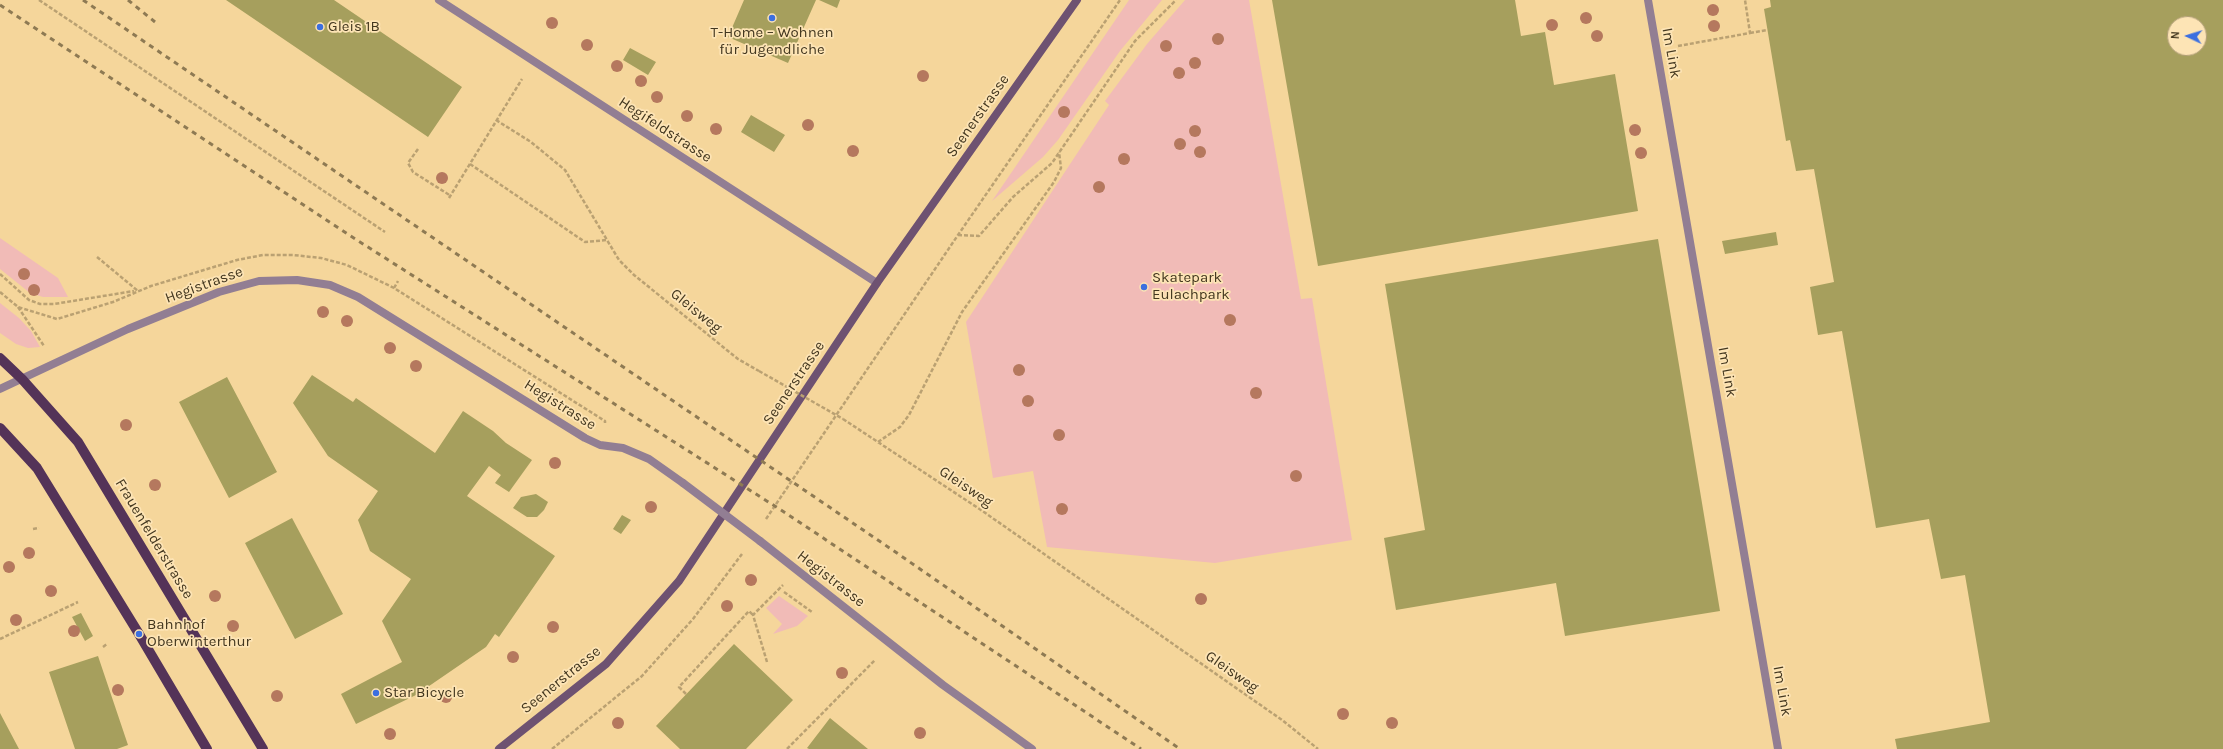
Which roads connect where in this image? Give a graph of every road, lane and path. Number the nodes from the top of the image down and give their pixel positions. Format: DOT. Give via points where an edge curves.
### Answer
graph roads {
  1 [pos="39,0"];
  2 [pos="439,0"];
  3 [pos="1077,0"];
  4 [pos="1120,0"];
  5 [pos="1176,0"];
  6 [pos="1648,0"];
  7 [pos="1744,0"];
  8 [pos="1767,30"];
  9 [pos="1750,33"];
  10 [pos="1656,49"];
  11 [pos="519,83"];
  12 [pos="496,120"];
  13 [pos="418,149"];
  14 [pos="1059,152"];
  15 [pos="470,164"];
  16 [pos="385,232"];
  17 [pos="958,235"];
  18 [pos="608,240"];
  19 [pos="97,257"];
  20 [pos="0,274"];
  21 [pos="398,281"];
  22 [pos="877,283"];
  23 [pos="151,286"];
  24 [pos="138,290"];
  25 [pos="0,292"];
  26 [pos="18,307"];
  27 [pos="0,358"];
  28 [pos="22,379"];
  29 [pos="0,389"];
  30 [pos="0,428"];
  31 [pos="878,442"];
  32 [pos="600,445"];
  33 [pos="765,520"];
  34 [pos="39,528"];
  35 [pos="33,529"];
  36 [pos="743,553"];
  37 [pos="786,582"];
  38 [pos="784,592"];
  39 [pos="78,602"];
  40 [pos="812,612"];
  41 [pos="753,616"];
  42 [pos="0,639"];
  43 [pos="108,644"];
  44 [pos="103,647"];
  45 [pos="875,660"];
  46 [pos="767,662"];
  47 [pos="686,694"];
  48 [pos="207,749"];
  49 [pos="263,749"];
  50 [pos="499,749"];
  51 [pos="552,749"];
  52 [pos="787,749"];
  53 [pos="1032,749"];
  54 [pos="1318,749"];
  55 [pos="1778,749"];
  1 -- 16 [label="path"];
  2 -- 22 [label="street, Hegifeldstrasse"];
  3 -- 22 [label="main road, Seenerstrasse"];
  4 -- 17 [label="path"];
  5 -- 14 [label="path" via="1135,41"];
  6 -- 10 [label="street, Im Link"];
  7 -- 9 [label="path"];
  8 -- 9 [label="path"];
  9 -- 10 [label="path"];
  10 -- 55 [label="street, Im Link"];
  11 -- 12 [label="path"];
  12 -- 15 [label="path"];
  12 -- 18 [label="path, Gleisweg" via="530,142 565,170"];
  13 -- 15 [label="path" via="408,163 413,172 450,197"];
  14 -- 17 [label="path" via="1052,163 1013,197 979,236"];
  14 -- 31 [label="path" via="1061,168 1054,182 962,312 909,415 900,427"];
  15 -- 18 [label="path" via="585,242"];
  17 -- 33 [label="path"];
  18 -- 31 [label="path, Gleisweg, bridge" via="620,260 634,275 738,359"];
  19 -- 24 [label="path"];
  20 -- 24 [label="path" via="29,300 40,304"];
  21 -- 32 [label="path" via="394,288 605,421"];
  22 -- 50 [label="main road, Seenerstrasse" via="679,580 606,664"];
  23 -- 24 [label="path"];
  24 -- 26 [label="path" via="113,302 57,320"];
  25 -- 26 [label="path"];
  26 -- 28 [label="path" via="45,346"];
  27 -- 28 [label="main road, Frauenfelderstrasse"];
  28 -- 29 [label="street, Hegistrasse"];
  28 -- 32 [label="street, Hegistrasse" via="128,329 219,292 259,281 297,280 330,285 358,297"];
  28 -- 49 [label="main road, Frauenfelderstrasse" via="78,442"];
  30 -- 48 [label="main road" via="37,468"];
  31 -- 54 [label="path, Gleisweg" via="1027,542 1282,720"];
  32 -- 53 [label="street, Hegistrasse, bridge" via="623,448 649,459 760,541 943,685"];
  34 -- 35 [label="path"];
  36 -- 51 [label="path" via="693,619 642,676"];
  37 -- 41 [label="path"];
  38 -- 40 [label="path"];
  39 -- 42 [label="path"];
  41 -- 46 [label="path"];
  41 -- 47 [label="path" via="748,611 679,687"];
  43 -- 44 [label="path"];
  45 -- 52 [label="path"];
}
